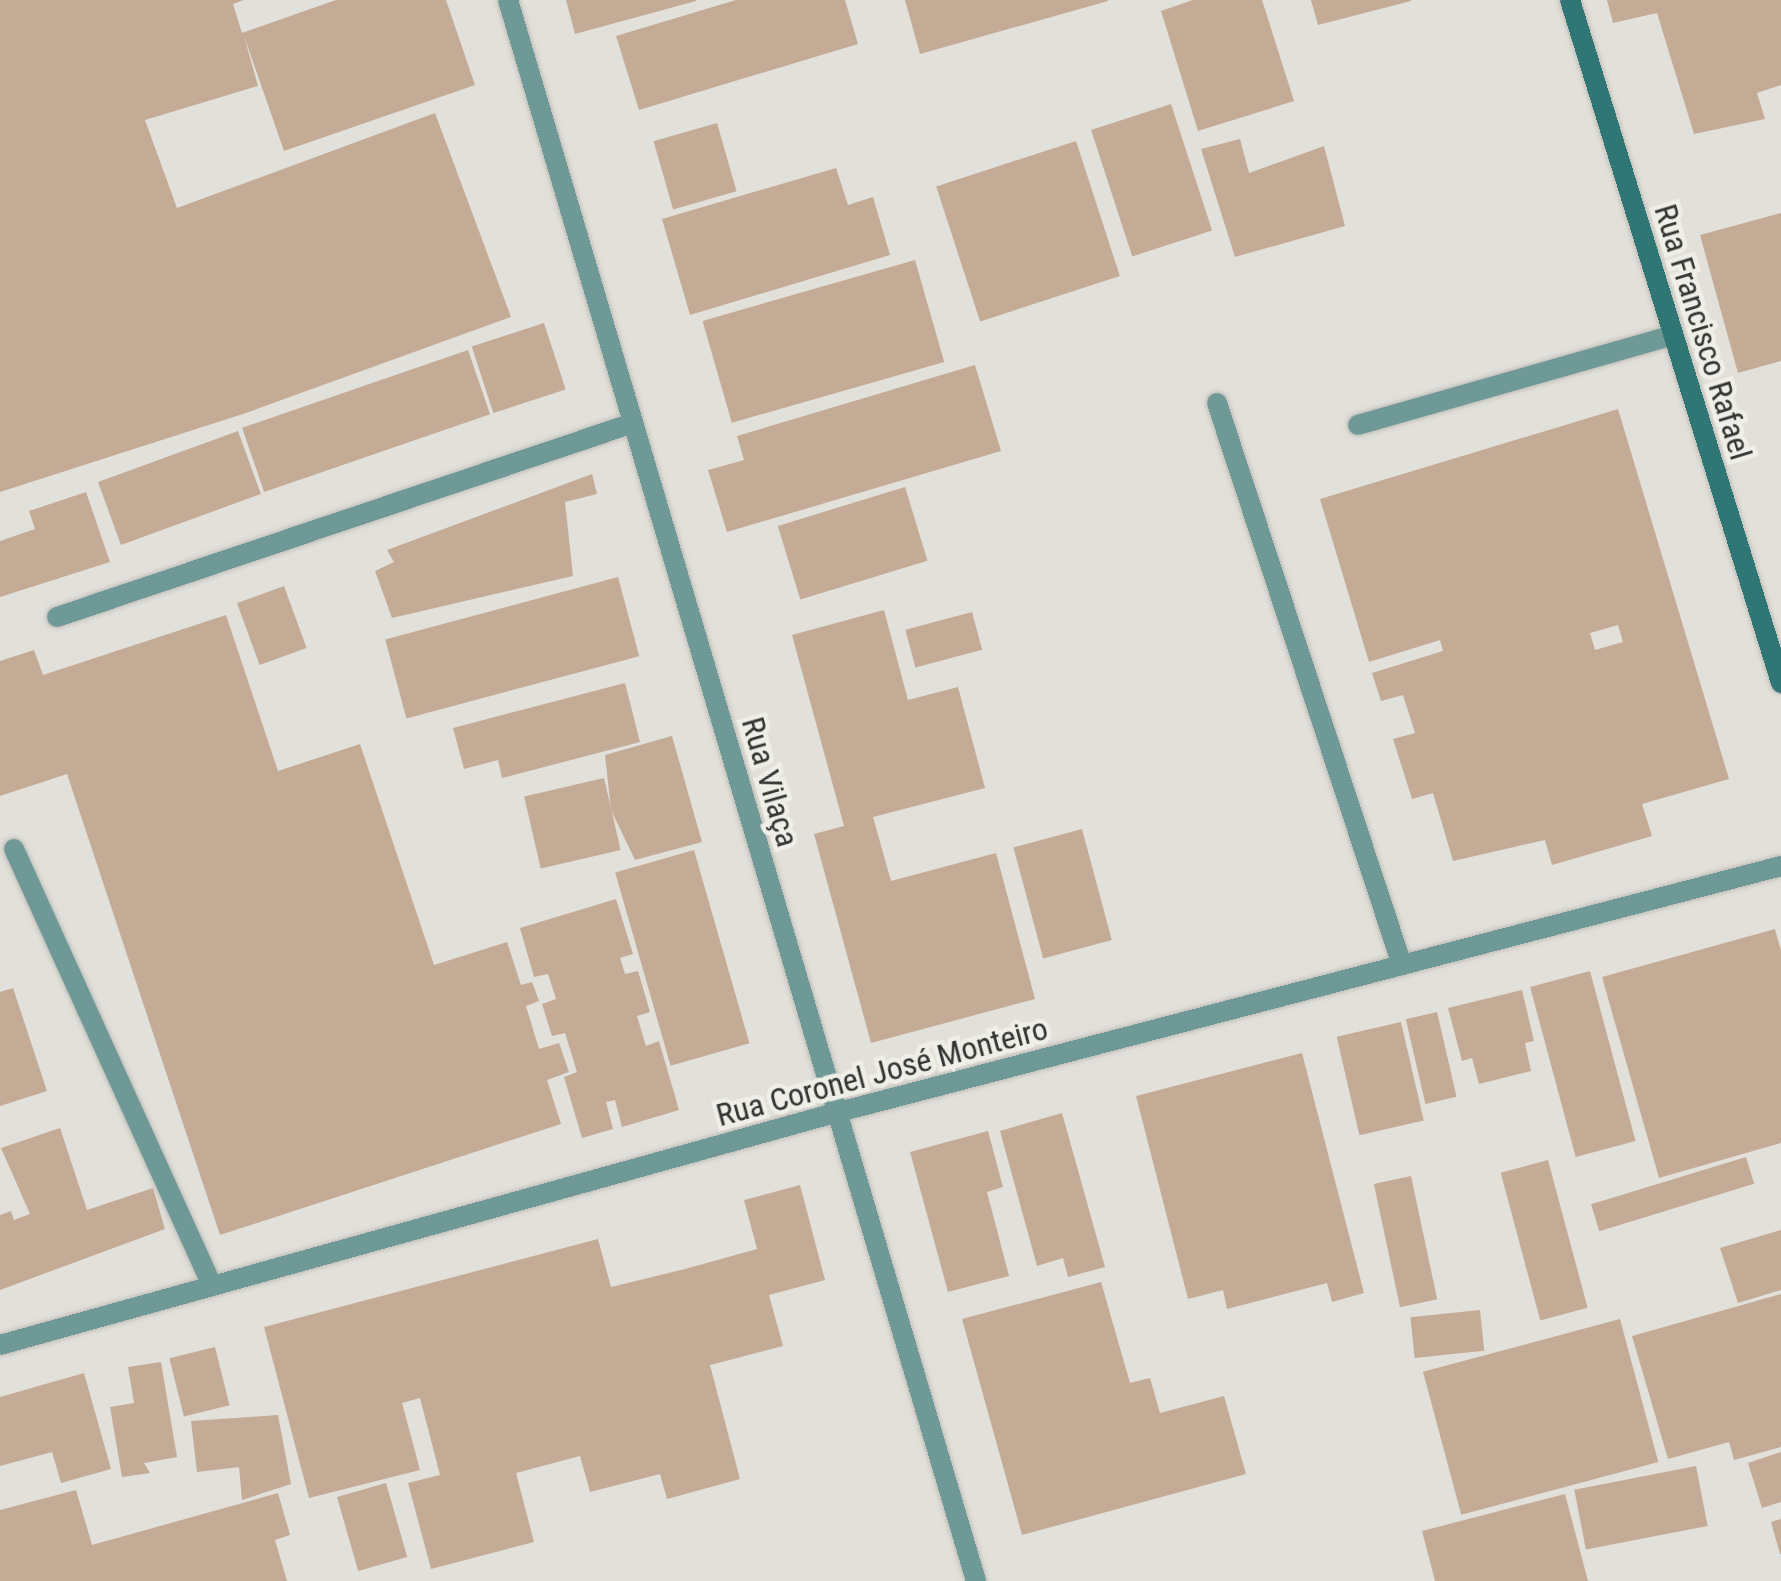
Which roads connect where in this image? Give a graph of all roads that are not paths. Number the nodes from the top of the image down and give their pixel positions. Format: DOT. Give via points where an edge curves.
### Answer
graph roads {
  1 [pos="508,0"];
  2 [pos="1570,0"];
  3 [pos="1673,335"];
  4 [pos="1216,403"];
  5 [pos="633,423"];
  6 [pos="1358,425"];
  7 [pos="57,617"];
  8 [pos="1781,682"];
  9 [pos="14,849"];
  10 [pos="1781,866"];
  11 [pos="1402,965"];
  12 [pos="836,1113"];
  13 [pos="212,1286"];
  14 [pos="0,1344"];
  15 [pos="976,1581"];
  1 -- 5 [label="street, Rua Vilaça"];
  2 -- 3 [label="main road, Rua Francisco Rafael"];
  3 -- 6 [label="street"];
  3 -- 8 [label="main road, Rua Francisco Rafael"];
  4 -- 11 [label="street"];
  5 -- 7 [label="street"];
  5 -- 12 [label="street, Rua Vilaça"];
  9 -- 13 [label="street"];
  10 -- 11 [label="street, Rua Coronel José Monteiro"];
  11 -- 12 [label="street, Rua Coronel José Monteiro"];
  12 -- 13 [label="street, Rua Coronel José Monteiro"];
  12 -- 15 [label="street, Rua Vilaça"];
  13 -- 14 [label="street, Rua Coronel José Monteiro"];
}
